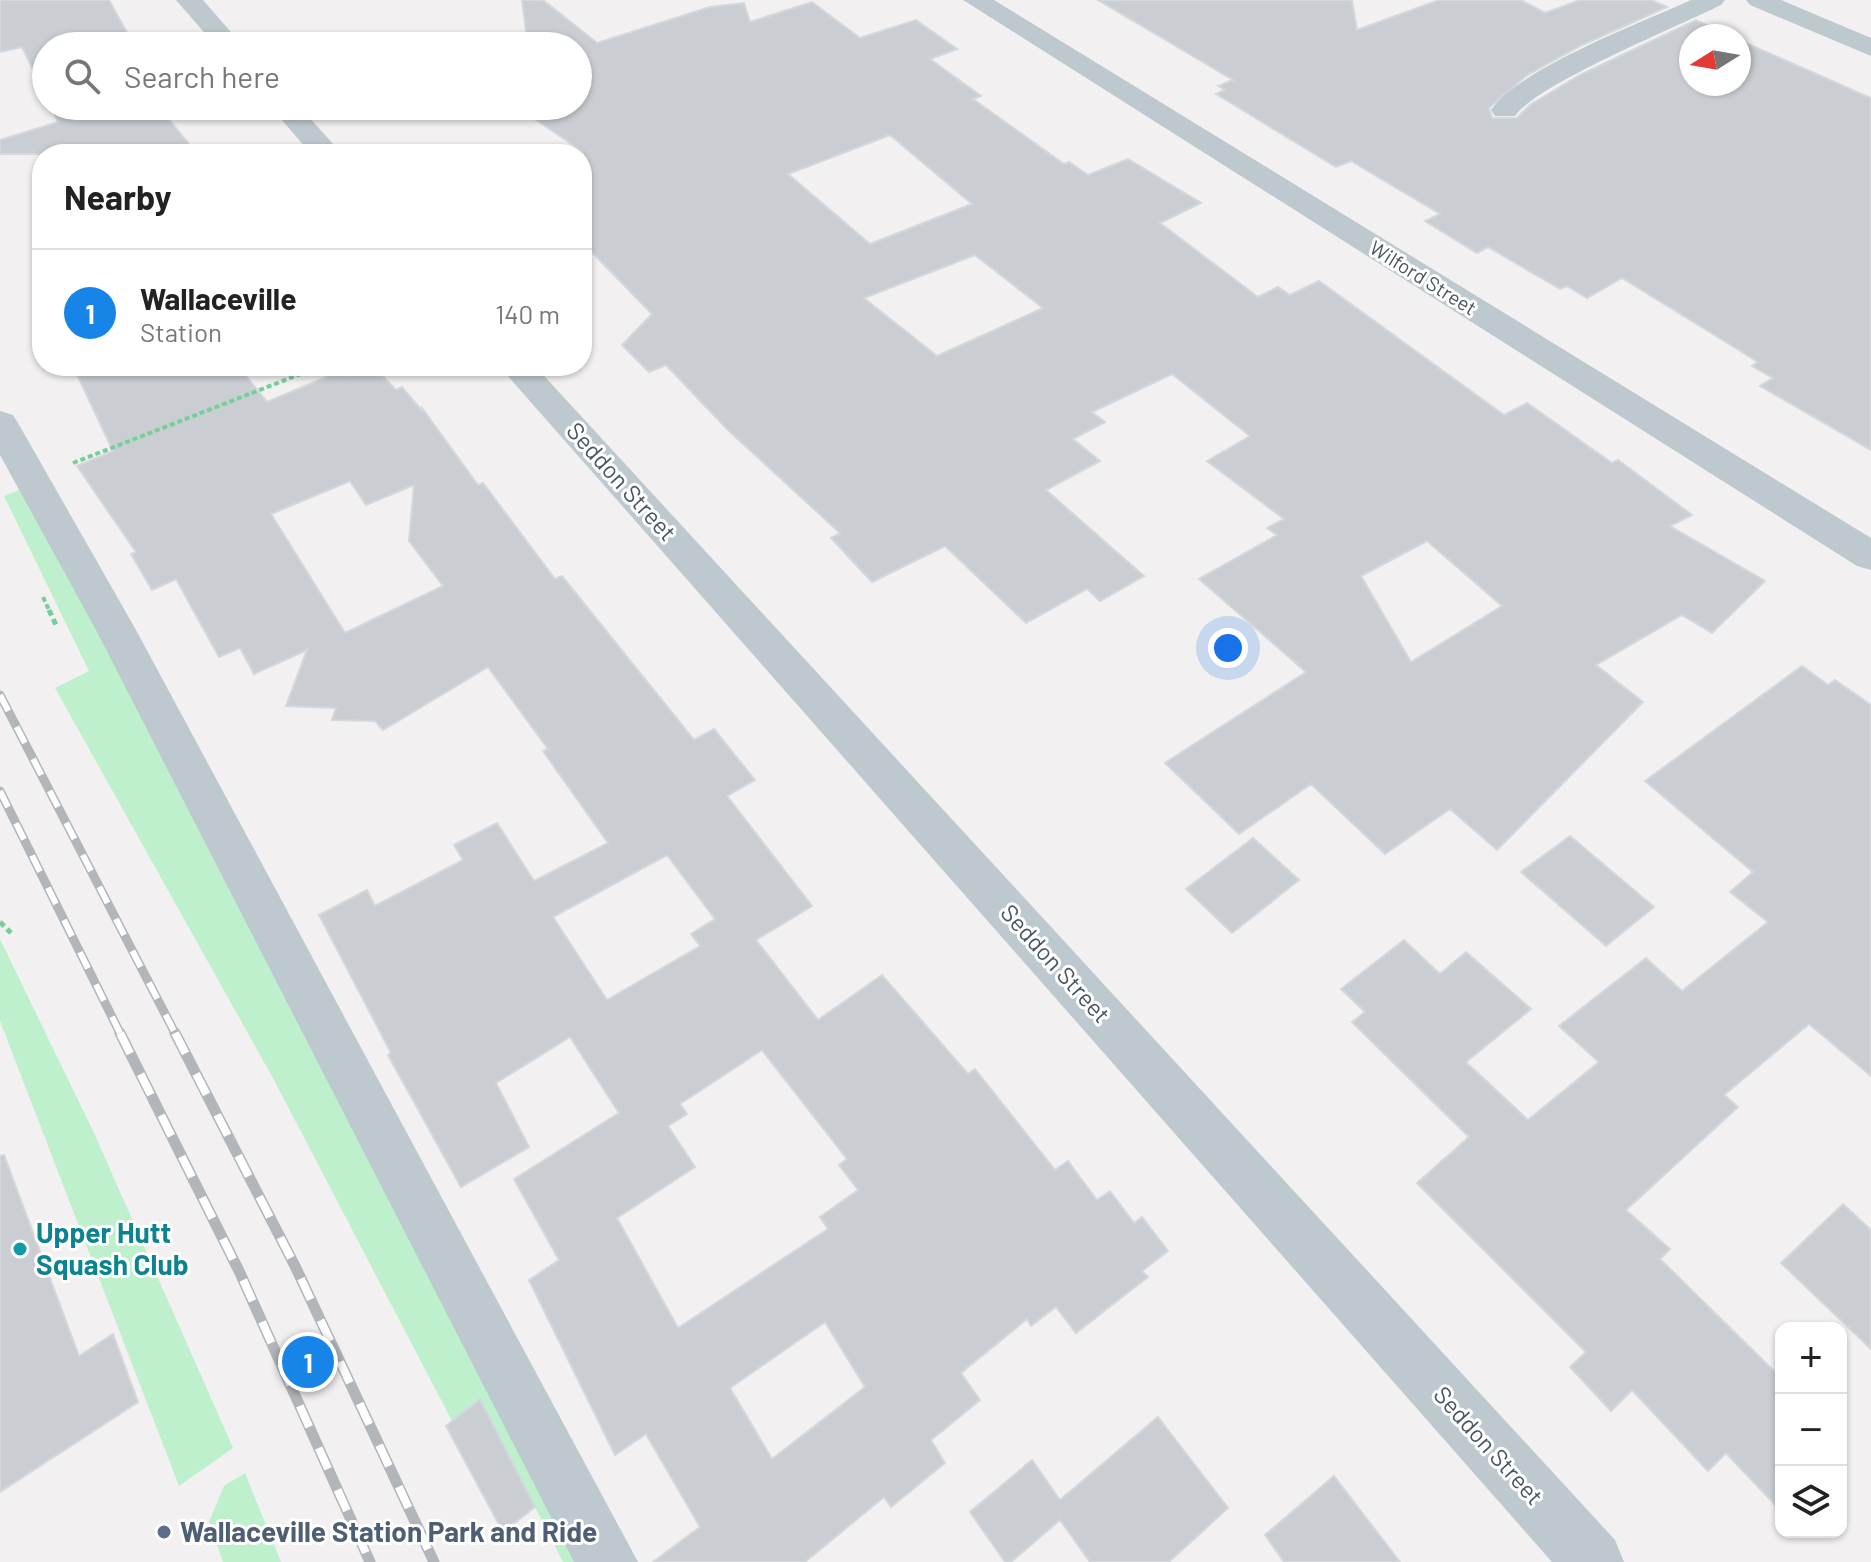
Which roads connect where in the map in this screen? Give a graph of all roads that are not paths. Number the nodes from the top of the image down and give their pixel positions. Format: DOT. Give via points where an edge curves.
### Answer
graph roads {
  1 [pos="189,0"];
  2 [pos="976,0"];
  3 [pos="1712,0"];
  4 [pos="1759,0"];
  5 [pos="218,32"];
  6 [pos="1871,48"];
  7 [pos="1505,110"];
  8 [pos="297,120"];
  9 [pos="318,144"];
  10 [pos="525,376"];
  11 [pos="0,423"];
  12 [pos="1871,556"];
  13 [pos="607,1562"];
  14 [pos="1593,1562"];
  1 -- 5 [label="street"];
  2 -- 12 [label="street, Wilford Street"];
  3 -- 7 [label="street" via="1574,65 1512,100"];
  4 -- 6 [label="street"];
  8 -- 9 [label="street"];
  10 -- 14 [label="street, Seddon Street"];
  11 -- 13 [label="street" via="169,730"];
}
